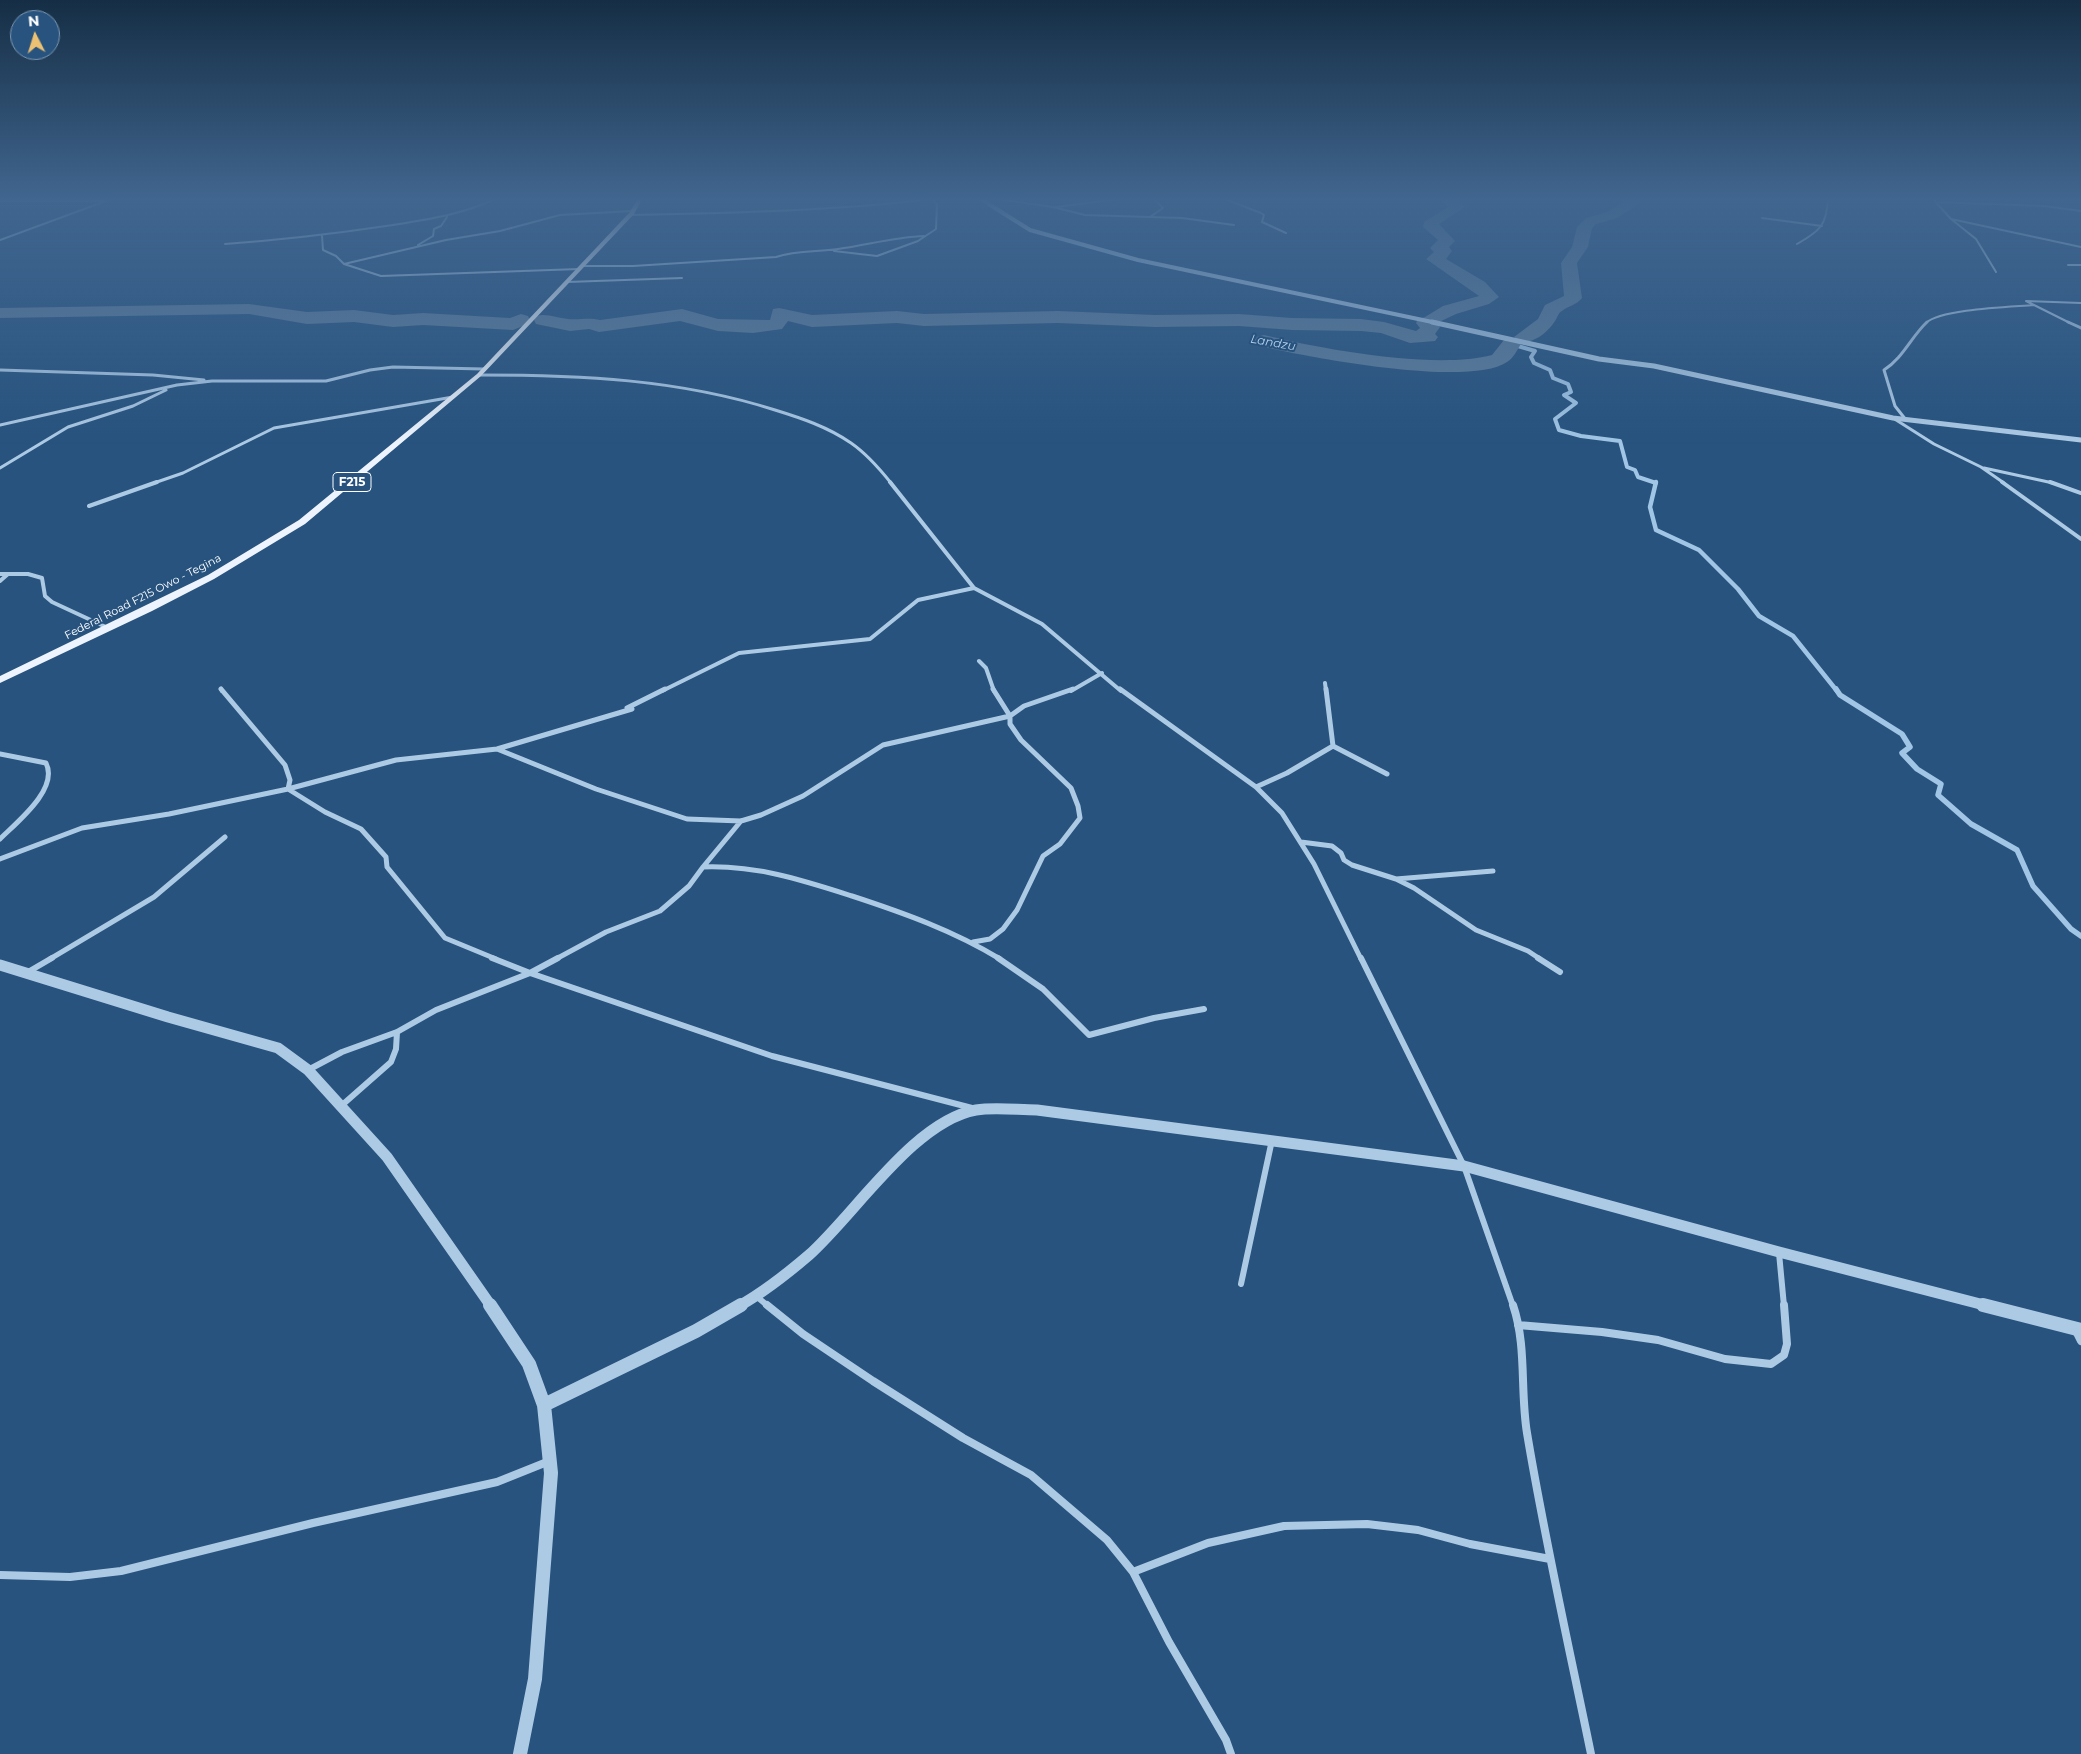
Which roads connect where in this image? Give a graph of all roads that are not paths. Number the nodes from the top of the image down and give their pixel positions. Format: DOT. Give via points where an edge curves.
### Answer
graph roads {
  1 [pos="629,280"];
  2 [pos="1237,280"];
  3 [pos="568,282"];
  4 [pos="2081,304"];
  5 [pos="2034,305"];
  6 [pos="2081,328"];
  7 [pos="0,370"];
  8 [pos="482,372"];
  9 [pos="212,381"];
  10 [pos="177,385"];
  11 [pos="453,397"];
  12 [pos="1893,418"];
  13 [pos="1906,420"];
  14 [pos="0,425"];
  15 [pos="2081,440"];
  16 [pos="0,468"];
  17 [pos="1981,468"];
  18 [pos="2081,493"];
  19 [pos="89,506"];
  20 [pos="2081,539"];
  21 [pos="0,574"];
  22 [pos="8,574"];
  23 [pos="0,581"];
  24 [pos="974,588"];
  25 [pos="108,628"];
  26 [pos="979,661"];
  27 [pos="1102,673"];
  28 [pos="0,680"];
  29 [pos="1325,683"];
  30 [pos="221,689"];
  31 [pos="632,709"];
  32 [pos="622,710"];
  33 [pos="1010,716"];
  34 [pos="1333,746"];
  35 [pos="497,748"];
  36 [pos="0,754"];
  37 [pos="1387,774"];
  38 [pos="1256,787"];
  39 [pos="288,789"];
  40 [pos="741,821"];
  41 [pos="225,837"];
  42 [pos="0,839"];
  43 [pos="1302,842"];
  44 [pos="0,858"];
  45 [pos="703,867"];
  46 [pos="1494,871"];
  47 [pos="1396,879"];
  48 [pos="973,942"];
  49 [pos="0,965"];
  50 [pos="1560,972"];
  51 [pos="26,973"];
  52 [pos="530,973"];
  53 [pos="1204,1009"];
  54 [pos="397,1032"];
  55 [pos="308,1070"];
  56 [pos="341,1106"];
  57 [pos="976,1110"];
  58 [pos="1272,1139"];
  59 [pos="1464,1166"];
  60 [pos="1779,1252"];
  61 [pos="1241,1284"];
  62 [pos="756,1296"];
  63 [pos="1518,1326"];
  64 [pos="2078,1329"];
  65 [pos="2081,1341"];
  66 [pos="544,1405"];
  67 [pos="550,1462"];
  68 [pos="1550,1559"];
  69 [pos="1133,1572"];
  70 [pos="0,1576"];
  71 [pos="520,1754"];
  72 [pos="1231,1754"];
  73 [pos="1591,1754"];
  1 -- 3 [label="street"];
  2 -- 12 [label="street" via="1600,359 1639,363"];
  3 -- 8 [label="main road, Federal Road F215 Owo - Tegina / F215"];
  4 -- 5 [label="street" via="2027,300"];
  5 -- 6 [label="street"];
  5 -- 13 [label="street" via="1946,314 1924,324 1896,362 1884,370 1895,406"];
  7 -- 9 [label="street" via="46,374 163,374"];
  8 -- 9 [label="street" via="393,368 326,381"];
  8 -- 11 [label="main road, Federal Road F215 Owo - Tegina / F215"];
  8 -- 24 [label="street" via="650,381 737,397 805,420 848,440 875,464"];
  9 -- 10 [label="street"];
  10 -- 14 [label="street"];
  10 -- 16 [label="street" via="133,406 68,427"];
  11 -- 19 [label="street" via="274,428 191,470"];
  11 -- 25 [label="main road, Federal Road F215 Owo - Tegina / F215" via="302,522 211,577"];
  12 -- 13 [label="street"];
  12 -- 17 [label="street" via="1926,440"];
  13 -- 15 [label="street"];
  17 -- 18 [label="street" via="2050,482"];
  17 -- 20 [label="street"];
  21 -- 22 [label="street"];
  22 -- 23 [label="street"];
  22 -- 25 [label="street" via="42,578 45,596 52,602"];
  24 -- 27 [label="street" via="1042,624"];
  24 -- 32 [label="street" via="918,600 870,639 739,654"];
  25 -- 28 [label="main road, Federal Road F215 Owo - Tegina / F215"];
  26 -- 33 [label="street" via="986,668 994,692"];
  27 -- 33 [label="street" via="1070,691 1024,706"];
  27 -- 38 [label="street" via="1115,686"];
  29 -- 34 [label="street"];
  30 -- 39 [label="street" via="260,736 280,754 290,782"];
  31 -- 32 [label="street"];
  32 -- 35 [label="street"];
  33 -- 40 [label="street" via="883,744 804,796"];
  33 -- 48 [label="street" via="1010,724 1020,739 1070,786 1079,802 1080,818 1060,844 1043,856 1017,910 1003,929 990,938"];
  34 -- 37 [label="street"];
  34 -- 38 [label="street"];
  35 -- 39 [label="street" via="396,760"];
  35 -- 40 [label="street" via="596,789 687,819"];
  36 -- 42 [label="street" via="46,763 52,775 47,788"];
  38 -- 43 [label="street" via="1282,813"];
  39 -- 44 [label="street" via="82,828"];
  39 -- 52 [label="street" via="361,829 386,858 387,868 445,938"];
  40 -- 45 [label="street"];
  41 -- 51 [label="street" via="154,897"];
  43 -- 47 [label="street" via="1332,846 1352,865"];
  43 -- 59 [label="street"];
  45 -- 48 [label="street" via="757,868 797,878 927,921"];
  45 -- 52 [label="street" via="689,886 660,911 606,932"];
  46 -- 47 [label="street"];
  47 -- 50 [label="street" via="1476,930 1528,950"];
  48 -- 53 [label="street" via="1027,976 1089,1035"];
  49 -- 51 [label="street"];
  51 -- 55 [label="street" via="278,1048"];
  52 -- 54 [label="street" via="436,1010"];
  52 -- 57 [label="street" via="772,1056"];
  54 -- 55 [label="street" via="342,1052"];
  54 -- 56 [label="street" via="391,1062"];
  55 -- 56 [label="street"];
  56 -- 66 [label="street" via="387,1157 505,1326 530,1364"];
  57 -- 58 [label="street" via="1037,1110"];
  57 -- 62 [label="street" via="946,1122 904,1153 810,1254"];
  58 -- 59 [label="street"];
  58 -- 61 [label="street"];
  59 -- 60 [label="street"];
  59 -- 63 [label="street"];
  60 -- 63 [label="street" via="1787,1344 1784,1355 1771,1364 1725,1359 1602,1332"];
  60 -- 64 [label="street"];
  62 -- 66 [label="street" via="696,1331"];
  62 -- 69 [label="street" via="803,1334 873,1381 963,1438 1031,1475 1107,1540"];
  63 -- 68 [label="street" via="1525,1420"];
  64 -- 65 [label="street"];
  66 -- 67 [label="street"];
  67 -- 70 [label="street" via="497,1482 313,1523 122,1571 70,1576"];
  67 -- 71 [label="street" via="535,1679"];
  68 -- 69 [label="street" via="1470,1544 1418,1530 1367,1524 1284,1526 1208,1543"];
  68 -- 73 [label="street"];
  69 -- 72 [label="street"];
}
